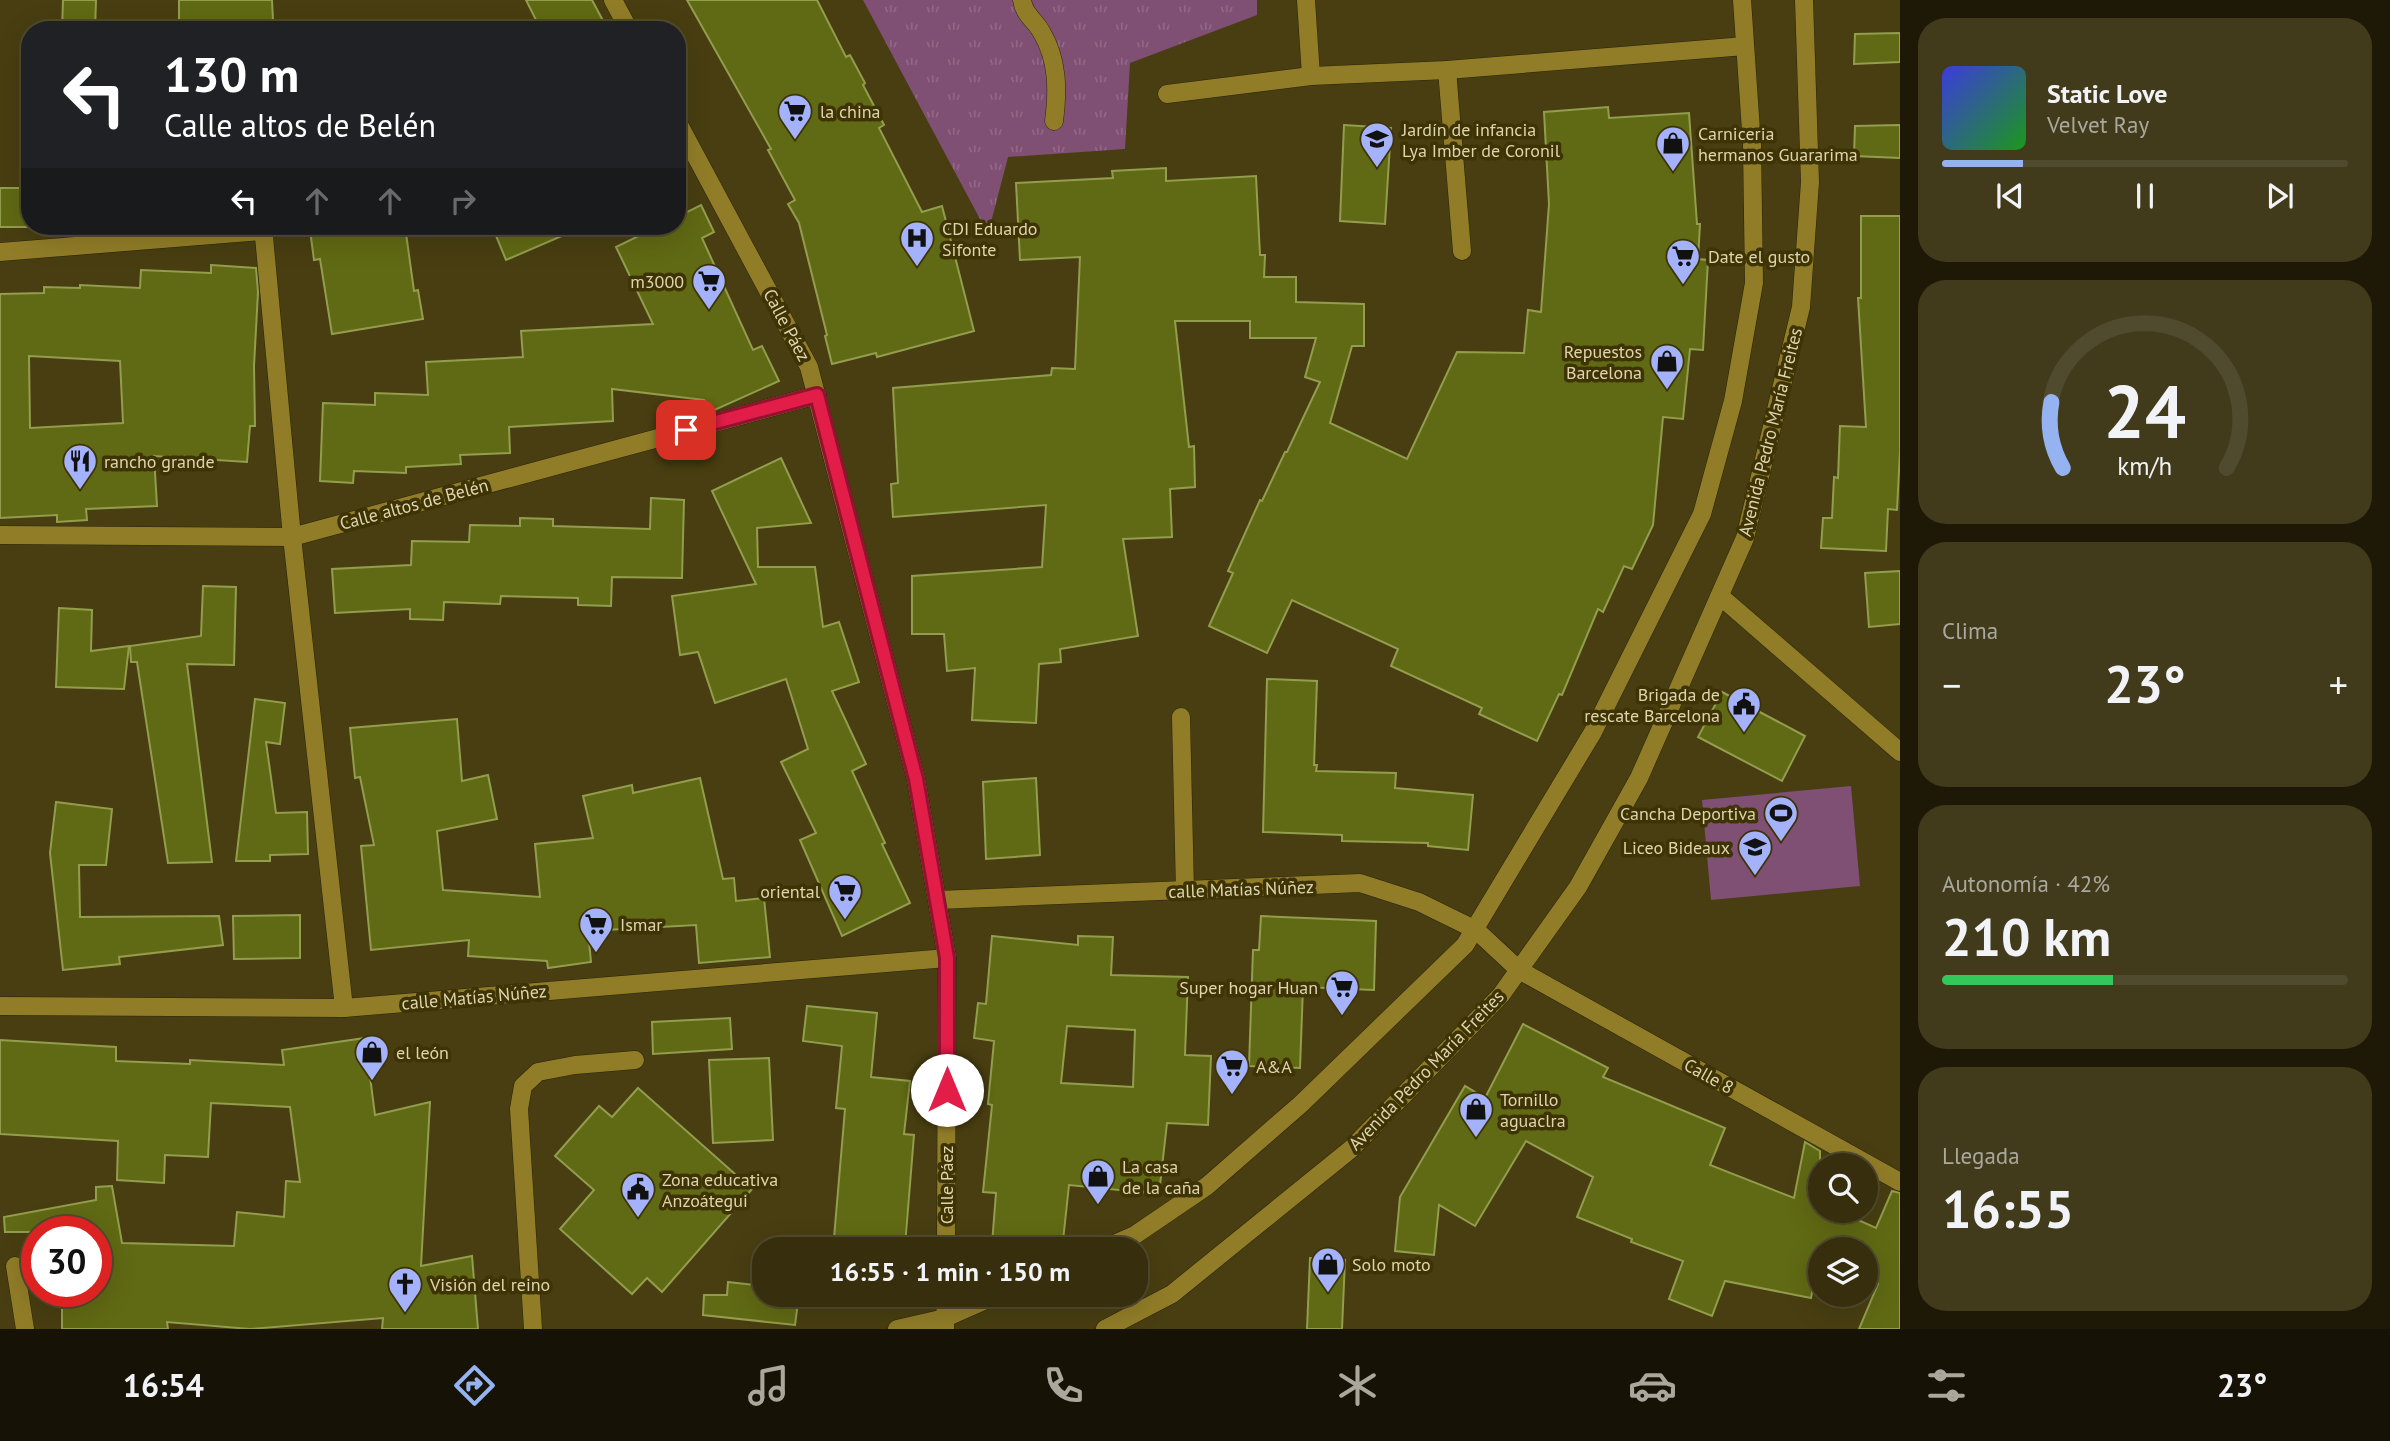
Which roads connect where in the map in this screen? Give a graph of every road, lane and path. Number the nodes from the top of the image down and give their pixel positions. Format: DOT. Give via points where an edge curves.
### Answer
graph roads {
  1 [pos="613,0"];
  2 [pos="1022,0"];
  3 [pos="1306,0"];
  4 [pos="1742,0"];
  5 [pos="1804,0"];
  6 [pos="624,21"];
  7 [pos="1745,46"];
  8 [pos="1447,70"];
  9 [pos="1311,76"];
  10 [pos="1167,94"];
  11 [pos="1054,121"];
  12 [pos="686,138"];
  13 [pos="194,235"];
  14 [pos="264,235"];
  15 [pos="1462,251"];
  16 [pos="0,252"];
  17 [pos="817,395"];
  18 [pos="0,535"];
  19 [pos="292,537"];
  20 [pos="1720,596"];
  21 [pos="1181,717"];
  22 [pos="1900,752"];
  23 [pos="1185,891"];
  24 [pos="938,901"];
  25 [pos="1476,930"];
  26 [pos="947,958"];
  27 [pos="1519,970"];
  28 [pos="0,1006"];
  29 [pos="344,1008"];
  30 [pos="635,1060"];
  31 [pos="1900,1182"];
  32 [pos="946,1237"];
  33 [pos="1130,1237"];
  34 [pos="15,1266"];
  35 [pos="975,1307"];
  36 [pos="945,1323"];
  37 [pos="25,1329"];
  38 [pos="533,1329"];
  39 [pos="897,1329"];
  40 [pos="1105,1329"];
  1 -- 6 [label="street"];
  2 -- 11 [label="street" via="1052,57 1058,93"];
  3 -- 9 [label="street"];
  4 -- 7 [label="street"];
  5 -- 20 [label="street, Avenida Pedro María Freites" via="1810,182 1801,307 1745,538"];
  7 -- 8 [label="street"];
  7 -- 25 [label="street" via="1754,283 1733,401 1702,514 1593,733"];
  8 -- 9 [label="street"];
  8 -- 15 [label="street"];
  9 -- 10 [label="street"];
  12 -- 17 [label="street, Calle Páez" via="809,367"];
  13 -- 16 [label="street"];
  14 -- 19 [label="street"];
  17 -- 19 [label="street, Calle altos de Belén"];
  17 -- 24 [label="street, Calle Páez" via="916,779"];
  18 -- 19 [label="street, Calle altos de Belén"];
  19 -- 29 [label="street"];
  20 -- 22 [label="street"];
  20 -- 27 [label="street, Avenida Pedro María Freites" via="1639,778 1578,887"];
  21 -- 23 [label="street"];
  23 -- 24 [label="street, calle Matías Núñez"];
  23 -- 25 [label="street, calle Matías Núñez" via="1360,883 1419,902"];
  24 -- 26 [label="street, Calle Páez"];
  25 -- 27 [label="street, calle Matías Núñez"];
  25 -- 33 [label="street" via="1301,1104 1207,1186"];
  26 -- 29 [label="street, calle Matías Núñez"];
  26 -- 32 [label="street, Calle Páez"];
  27 -- 31 [label="street, Calle 8"];
  27 -- 40 [label="street, Avenida Pedro María Freites" via="1501,995 1352,1149 1172,1294"];
  28 -- 29 [label="street, calle Matías Núñez"];
  30 -- 38 [label="street" via="538,1072 523,1086 519,1110"];
  34 -- 37 [label="street"];
  35 -- 36 [label="street"];
  36 -- 39 [label="street"];
}
